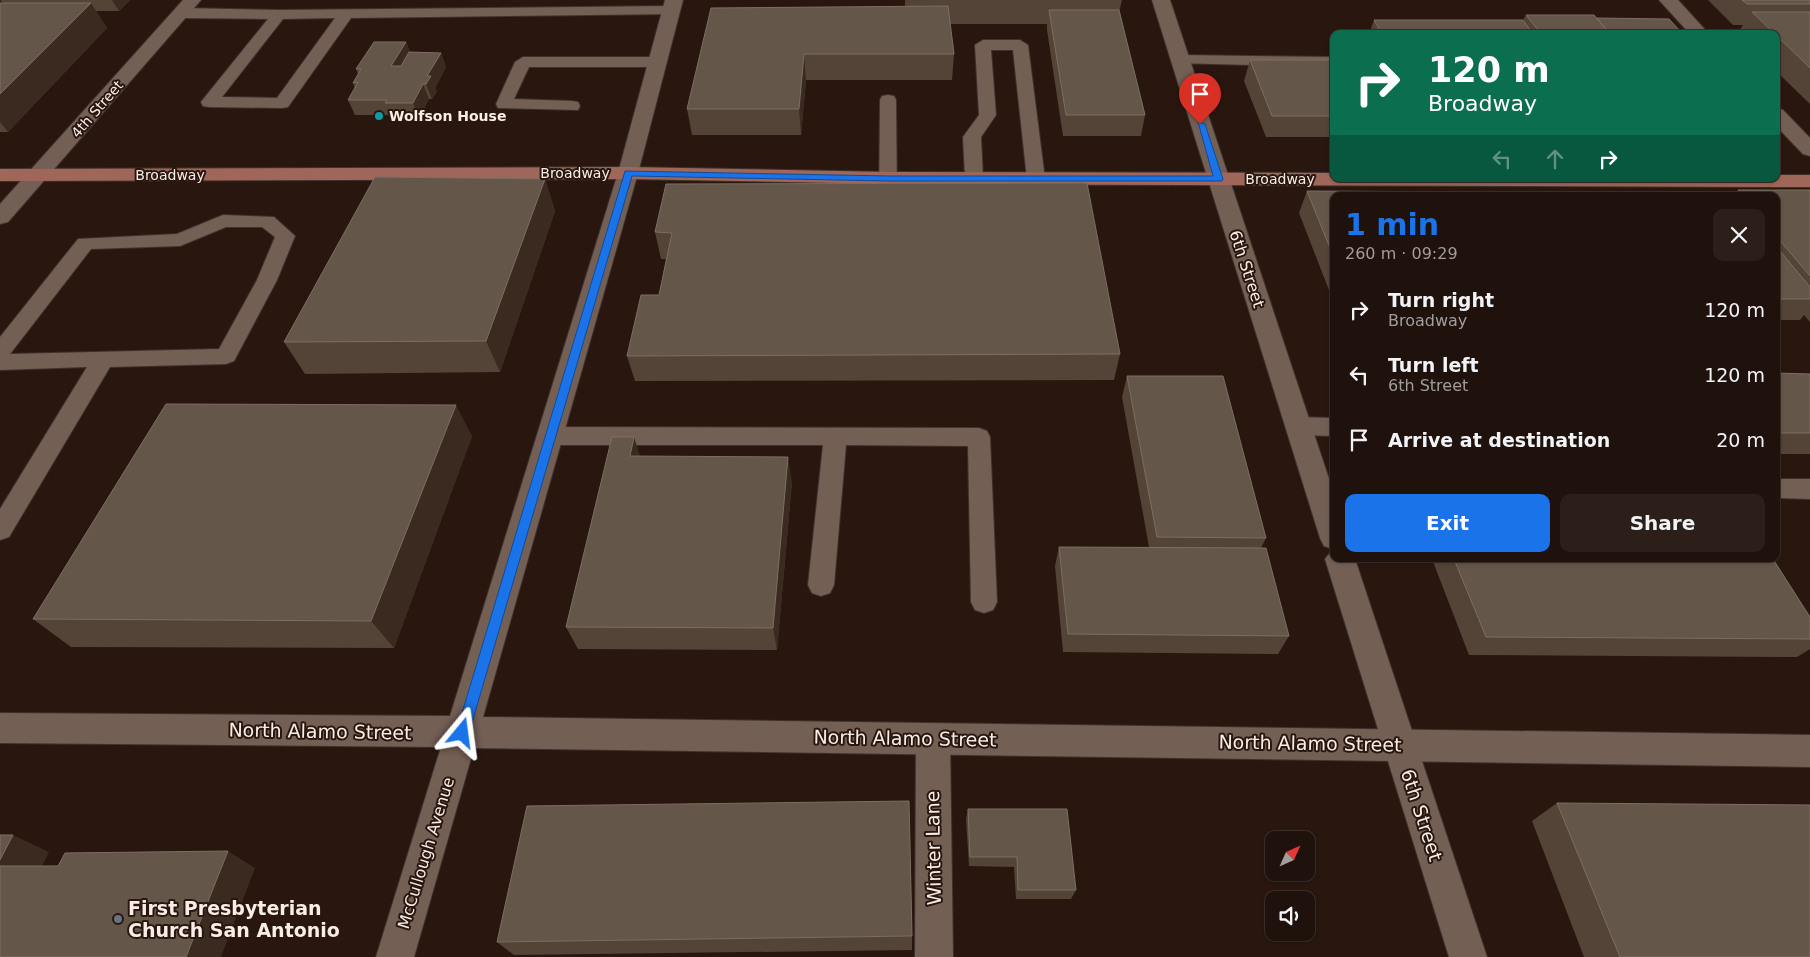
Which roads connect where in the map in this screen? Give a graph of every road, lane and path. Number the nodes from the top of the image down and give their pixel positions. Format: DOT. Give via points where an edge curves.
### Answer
graph roads {
  1 [pos="1161,0"];
  2 [pos="1668,0"];
  3 [pos="417,6"];
  4 [pos="672,6"];
  5 [pos="186,7"];
  6 [pos="346,14"];
  7 [pos="279,15"];
  8 [pos="1696,30"];
  9 [pos="1180,60"];
  10 [pos="656,62"];
  11 [pos="1330,62"];
  12 [pos="888,100"];
  13 [pos="572,106"];
  14 [pos="1780,118"];
  15 [pos="1810,150"];
  16 [pos="628,173"];
  17 [pos="0,175"];
  18 [pos="38,176"];
  19 [pos="889,178"];
  20 [pos="974,178"];
  21 [pos="1036,179"];
  22 [pos="1218,179"];
  23 [pos="1330,179"];
  24 [pos="1780,180"];
  25 [pos="1810,181"];
  26 [pos="888,210"];
  27 [pos="0,217"];
  28 [pos="0,352"];
  29 [pos="104,360"];
  30 [pos="0,362"];
  31 [pos="1298,426"];
  32 [pos="1330,427"];
  33 [pos="551,436"];
  34 [pos="835,437"];
  35 [pos="1780,488"];
  36 [pos="1810,489"];
  37 [pos="1329,508"];
  38 [pos="0,530"];
  39 [pos="1341,562"];
  40 [pos="821,585"];
  41 [pos="984,602"];
  42 [pos="0,728"];
  43 [pos="462,733"];
  44 [pos="932,738"];
  45 [pos="1399,744"];
  46 [pos="1810,751"];
  47 [pos="395,957"];
  48 [pos="934,957"];
  49 [pos="1468,957"];
  1 -- 9 [label="street, 6th Street"];
  2 -- 8 [label="street"];
  3 -- 4 [label="lane"];
  3 -- 6 [label="lane"];
  4 -- 10 [label="street, McCullough Avenue"];
  5 -- 7 [label="lane"];
  5 -- 18 [label="street, 4th Street"];
  6 -- 7 [label="lane"];
  6 -- 7 [label="lane" via="282,103 209,102"];
  9 -- 11 [label="lane"];
  9 -- 22 [label="street, 6th Street"];
  10 -- 13 [label="lane" via="523,62 504,104"];
  10 -- 16 [label="street, McCullough Avenue"];
  12 -- 19 [label="lane"];
  14 -- 15 [label="street"];
  16 -- 18 [label="main road, Broadway"];
  16 -- 19 [label="main road, Broadway"];
  16 -- 33 [label="street, McCullough Avenue"];
  17 -- 18 [label="main road, Broadway"];
  18 -- 27 [label="street, 4th Street"];
  19 -- 20 [label="main road, Broadway"];
  19 -- 26 [label="lane"];
  20 -- 21 [label="main road, Broadway"];
  20 -- 21 [label="lane" via="972,136 988,115 983,45 1020,45"];
  21 -- 22 [label="main road, Broadway"];
  22 -- 23 [label="main road, Broadway"];
  22 -- 31 [label="street, 6th Street"];
  24 -- 25 [label="main road, Broadway"];
  28 -- 29 [label="lane" via="85,242 180,240 223,221 267,221 285,236 267,280 226,356"];
  29 -- 30 [label="lane"];
  29 -- 38 [label="lane"];
  31 -- 32 [label="lane"];
  31 -- 37 [label="street, 6th Street"];
  33 -- 34 [label="lane"];
  33 -- 43 [label="street, McCullough Avenue"];
  34 -- 40 [label="lane"];
  34 -- 41 [label="lane" via="978,437"];
  35 -- 36 [label="lane"];
  39 -- 45 [label="street, 6th Street"];
  42 -- 43 [label="street, North Alamo Street"];
  43 -- 44 [label="street, North Alamo Street"];
  43 -- 47 [label="street, McCullough Avenue"];
  44 -- 45 [label="street, North Alamo Street"];
  44 -- 48 [label="street, Winter Lane"];
  45 -- 46 [label="street, North Alamo Street"];
  45 -- 49 [label="street, 6th Street"];
}
